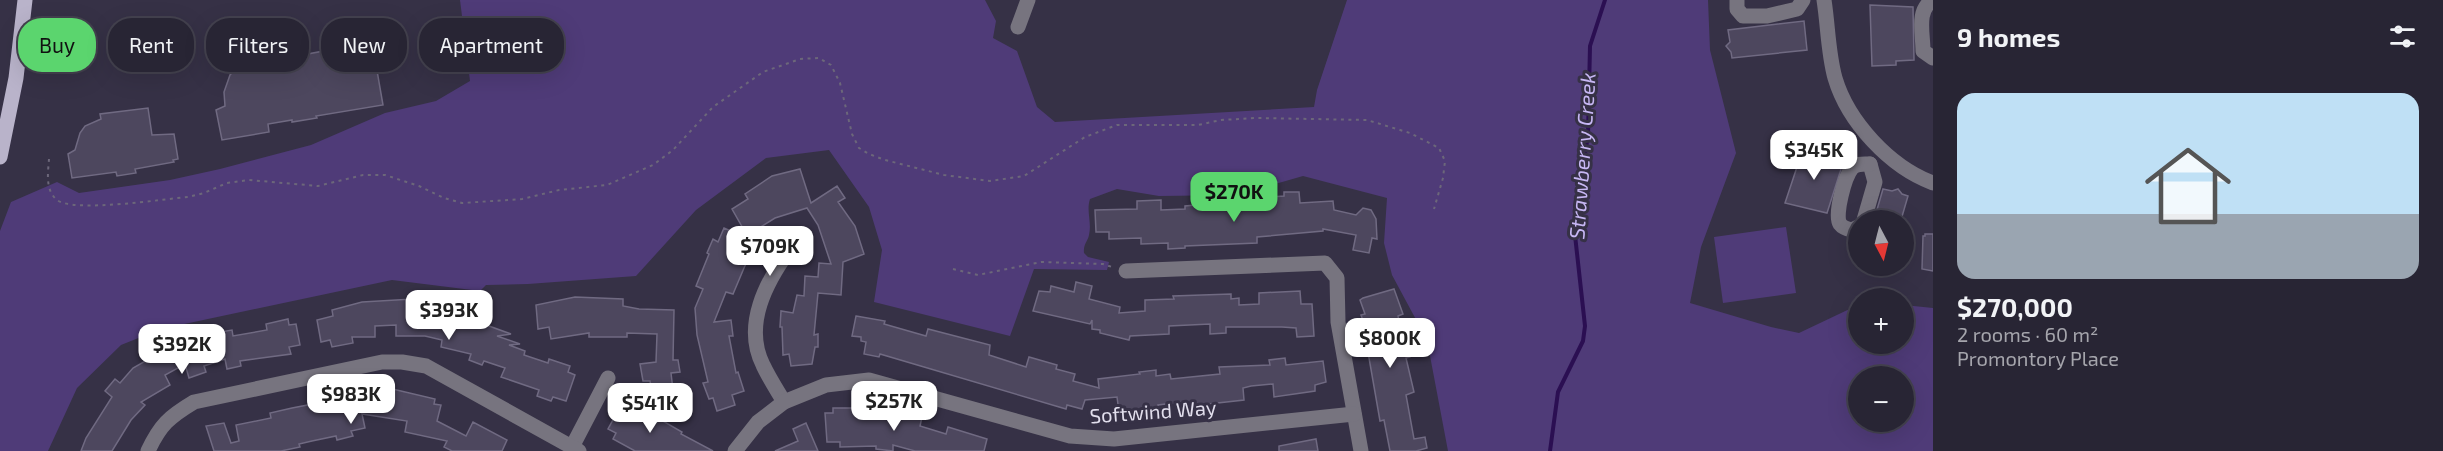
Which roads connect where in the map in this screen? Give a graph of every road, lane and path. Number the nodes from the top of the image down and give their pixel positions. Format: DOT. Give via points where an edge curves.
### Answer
graph roads {
  1 [pos="25,0"];
  2 [pos="1028,0"];
  3 [pos="1737,0"];
  4 [pos="1803,0"];
  5 [pos="1824,0"];
  6 [pos="1933,0"];
  7 [pos="1018,27"];
  8 [pos="1933,58"];
  9 [pos="1881,148"];
  10 [pos="0,157"];
  11 [pos="49,159"];
  12 [pos="1870,164"];
  13 [pos="1933,183"];
  14 [pos="1434,209"];
  15 [pos="1867,210"];
  16 [pos="1848,229"];
  17 [pos="790,249"];
  18 [pos="953,269"];
  19 [pos="1126,272"];
  20 [pos="608,378"];
  21 [pos="784,402"];
  22 [pos="1354,414"];
  23 [pos="576,449"];
  24 [pos="148,451"];
  25 [pos="735,451"];
  26 [pos="1361,451"];
  1 -- 10 [label="main road" via="16,78"];
  2 -- 7 [label="street"];
  3 -- 4 [label="street" via="1737,9 1743,16 1754,17 1797,9"];
  5 -- 9 [label="street" via="1836,79 1852,112"];
  6 -- 8 [label="street" via="1922,12 1923,51"];
  9 -- 12 [label="street"];
  9 -- 13 [label="street"];
  11 -- 14 [label="path" via="52,194 66,204 83,206 188,197 227,183 249,180 318,186 363,175 385,175 462,202 532,198 559,190 607,185 653,165 673,150 713,107 763,72 800,59 819,58 831,65 840,83 859,148 885,160 944,176 990,181 1024,176 1085,137 1117,125 1198,125 1256,118 1367,120 1410,133 1439,148 1445,161"];
  12 -- 15 [label="street" via="1875,182"];
  12 -- 16 [label="street" via="1859,164 1847,178 1836,216"];
  17 -- 21 [label="street" via="765,289 756,316 756,346 762,365"];
  18 -- 19 [label="path" via="978,275 1041,262 1103,264"];
  19 -- 22 [label="street" via="1325,263 1336,278 1338,322"];
  20 -- 23 [label="street"];
  21 -- 22 [label="street, Softwind Way" via="826,385 869,380 1094,439"];
  21 -- 25 [label="street, Softwind Way" via="758,422"];
  22 -- 26 [label="street"];
  23 -- 24 [label="street" via="426,366 382,362 194,402 157,430"];
}
